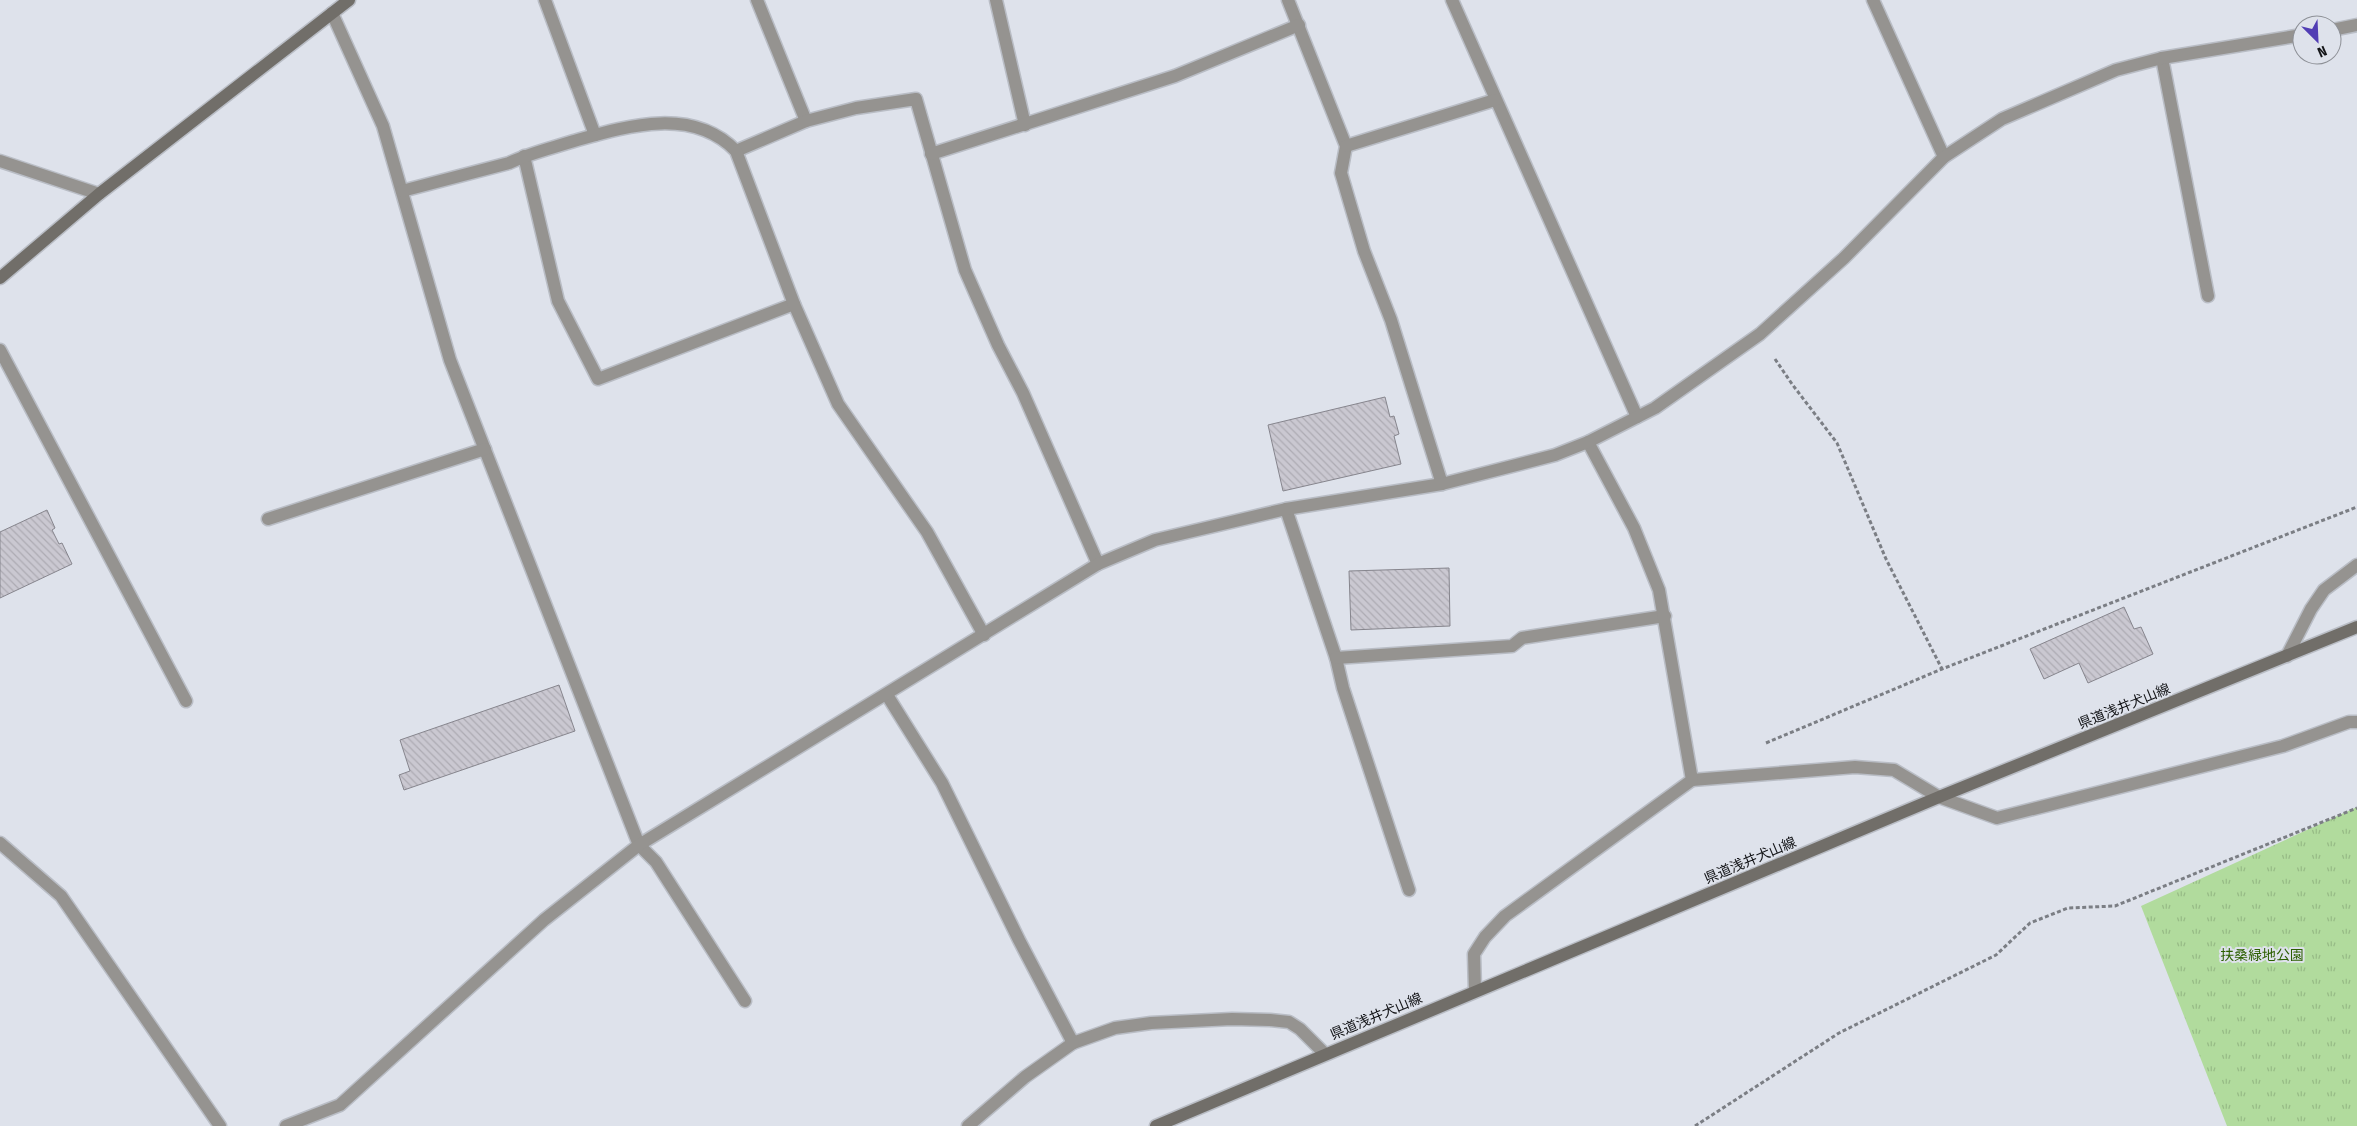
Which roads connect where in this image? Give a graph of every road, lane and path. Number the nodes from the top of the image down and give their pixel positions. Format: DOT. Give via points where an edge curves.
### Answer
graph roads {
  1 [pos="349,0"];
  2 [pos="545,0"];
  3 [pos="757,0"];
  4 [pos="996,0"];
  5 [pos="1288,0"];
  6 [pos="1452,0"];
  7 [pos="1874,0"];
  8 [pos="332,13"];
  9 [pos="1299,25"];
  10 [pos="2357,25"];
  11 [pos="2342,28"];
  12 [pos="2292,37"];
  13 [pos="2162,58"];
  14 [pos="1495,100"];
  15 [pos="806,121"];
  16 [pos="1025,125"];
  17 [pos="595,135"];
  18 [pos="1346,146"];
  19 [pos="736,151"];
  20 [pos="932,154"];
  21 [pos="524,156"];
  22 [pos="1944,158"];
  23 [pos="0,161"];
  24 [pos="402,191"];
  25 [pos="99,194"];
  26 [pos="0,278"];
  27 [pos="2208,296"];
  28 [pos="794,304"];
  29 [pos="1760,334"];
  30 [pos="0,350"];
  31 [pos="1637,417"];
  32 [pos="1588,442"];
  33 [pos="485,449"];
  34 [pos="1442,484"];
  35 [pos="2357,507"];
  36 [pos="1286,509"];
  37 [pos="268,519"];
  38 [pos="1098,564"];
  39 [pos="2357,565"];
  40 [pos="1665,616"];
  41 [pos="2357,627"];
  42 [pos="984,635"];
  43 [pos="2288,656"];
  44 [pos="1336,658"];
  45 [pos="1942,669"];
  46 [pos="887,695"];
  47 [pos="186,700"];
  48 [pos="2357,722"];
  49 [pos="1762,745"];
  50 [pos="1692,780"];
  51 [pos="1939,798"];
  52 [pos="2357,808"];
  53 [pos="0,844"];
  54 [pos="639,844"];
  55 [pos="1409,890"];
  56 [pos="1475,991"];
  57 [pos="745,1001"];
  58 [pos="1073,1043"];
  59 [pos="1326,1054"];
  60 [pos="220,1126"];
  61 [pos="286,1126"];
  62 [pos="968,1126"];
  63 [pos="1156,1126"];
  64 [pos="1695,1126"];
  1 -- 8 [label="main road"];
  2 -- 17 [label="street"];
  3 -- 15 [label="street"];
  4 -- 16 [label="street"];
  5 -- 9 [label="street"];
  6 -- 14 [label="street"];
  7 -- 22 [label="street"];
  8 -- 24 [label="street" via="383,126"];
  8 -- 25 [label="main road"];
  9 -- 16 [label="street" via="1175,76"];
  9 -- 18 [label="street"];
  10 -- 11 [label="street"];
  12 -- 13 [label="street"];
  13 -- 22 [label="street" via="2116,70 2002,119"];
  13 -- 27 [label="street"];
  14 -- 18 [label="street"];
  14 -- 31 [label="street"];
  15 -- 19 [label="street"];
  15 -- 20 [label="street" via="856,108 916,99"];
  16 -- 20 [label="street"];
  17 -- 19 [label="street" via="637,125 673,122 714,134"];
  17 -- 21 [label="street"];
  18 -- 34 [label="street" via="1341,173"];
  19 -- 28 [label="street"];
  20 -- 38 [label="street" via="965,270"];
  21 -- 24 [label="street" via="509,163"];
  21 -- 28 [label="street" via="558,300 598,379"];
  22 -- 29 [label="street" via="1844,258"];
  23 -- 25 [label="street"];
  24 -- 33 [label="street" via="450,360"];
  25 -- 26 [label="main road"];
  28 -- 42 [label="street" via="838,404 927,532"];
  29 -- 31 [label="street" via="1655,408"];
  29 -- 45 [label="path" via="1792,384 1837,443 1886,559"];
  30 -- 47 [label="street"];
  31 -- 32 [label="street"];
  32 -- 34 [label="street" via="1555,455"];
  32 -- 40 [label="street" via="1634,528 1659,590"];
  33 -- 37 [label="street"];
  33 -- 54 [label="street"];
  34 -- 36 [label="street"];
  35 -- 45 [label="path"];
  36 -- 38 [label="street" via="1155,540"];
  36 -- 44 [label="street"];
  38 -- 42 [label="street"];
  39 -- 43 [label="street" via="2324,590"];
  40 -- 44 [label="street" via="1522,638 1512,646"];
  40 -- 50 [label="street"];
  41 -- 43 [label="main road, 県道浅井犬山線"];
  42 -- 46 [label="street"];
  43 -- 51 [label="main road, 県道浅井犬山線"];
  44 -- 55 [label="street"];
  45 -- 49 [label="path"];
  46 -- 54 [label="street"];
  46 -- 58 [label="street" via="942,783"];
  48 -- 51 [label="street" via="2283,746 1997,818"];
  50 -- 51 [label="street" via="1855,767 1894,770"];
  50 -- 56 [label="street" via="1505,916 1474,954"];
  51 -- 56 [label="main road, 県道浅井犬山線"];
  52 -- 64 [label="path" via="2114,906 2068,908 2030,922 1996,955 1839,1033"];
  53 -- 60 [label="street" via="61,896"];
  54 -- 57 [label="street" via="656,862"];
  54 -- 61 [label="street" via="544,920 340,1106"];
  56 -- 59 [label="main road, 県道浅井犬山線"];
  58 -- 59 [label="street" via="1116,1028 1151,1023 1270,1020 1289,1022"];
  58 -- 62 [label="street" via="1025,1077"];
  59 -- 63 [label="main road, 県道浅井犬山線"];
}
